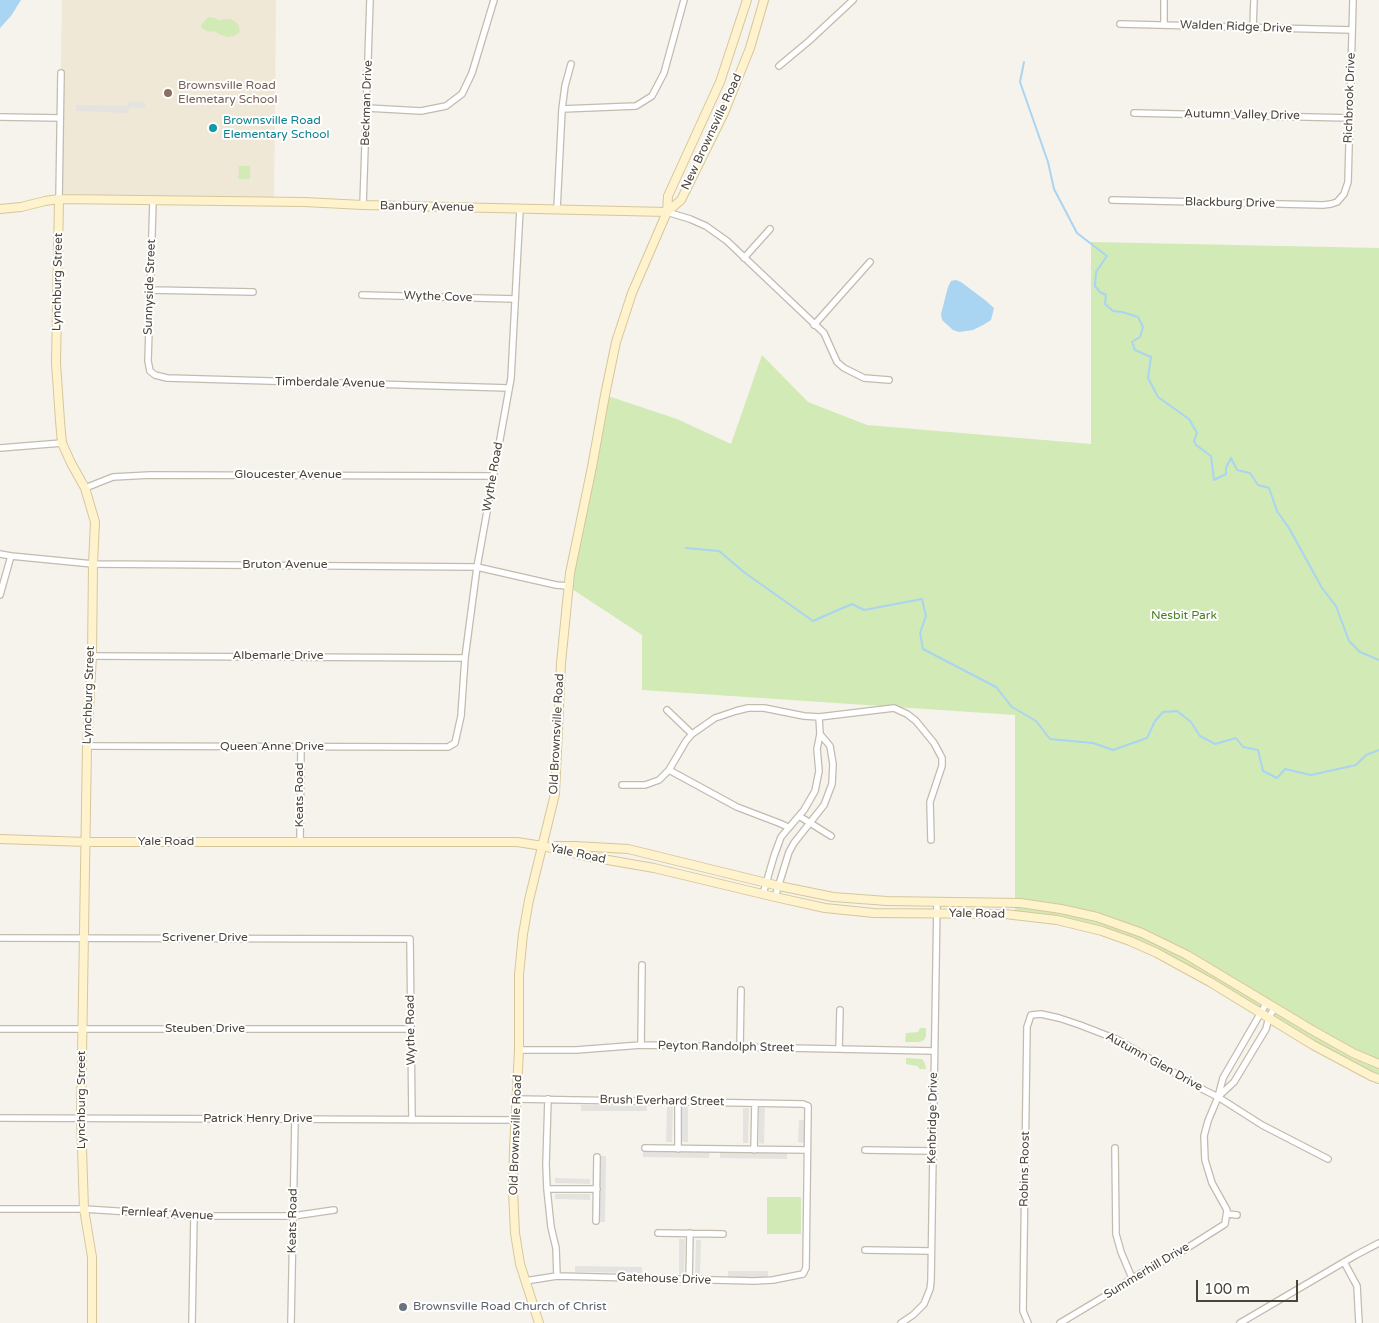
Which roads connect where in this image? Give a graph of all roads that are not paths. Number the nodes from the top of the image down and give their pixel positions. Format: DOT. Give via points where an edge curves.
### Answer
graph roads {
  1 [pos="370,0"];
  2 [pos="494,0"];
  3 [pos="684,0"];
  4 [pos="747,0"];
  5 [pos="764,0"];
  6 [pos="853,0"];
  7 [pos="1164,0"];
  8 [pos="1254,0"];
  9 [pos="1353,0"];
  10 [pos="1120,24"];
  11 [pos="1164,25"];
  12 [pos="1253,28"];
  13 [pos="1352,30"];
  14 [pos="571,64"];
  15 [pos="779,66"];
  16 [pos="61,73"];
  17 [pos="367,108"];
  18 [pos="562,110"];
  19 [pos="1134,112"];
  20 [pos="0,117"];
  21 [pos="60,118"];
  22 [pos="1350,118"];
  23 [pos="1344,194"];
  24 [pos="59,199"];
  25 [pos="1112,200"];
  26 [pos="153,201"];
  27 [pos="363,205"];
  28 [pos="520,209"];
  29 [pos="557,209"];
  30 [pos="0,210"];
  31 [pos="667,212"];
  32 [pos="770,229"];
  33 [pos="744,258"];
  34 [pos="870,262"];
  35 [pos="150,290"];
  36 [pos="253,292"];
  37 [pos="362,295"];
  38 [pos="515,299"];
  39 [pos="814,325"];
  40 [pos="152,373"];
  41 [pos="889,380"];
  42 [pos="509,388"];
  43 [pos="62,443"];
  44 [pos="0,448"];
  45 [pos="493,476"];
  46 [pos="85,488"];
  47 [pos="0,554"];
  48 [pos="11,556"];
  49 [pos="93,564"];
  50 [pos="477,567"];
  51 [pos="568,586"];
  52 [pos="0,595"];
  53 [pos="92,656"];
  54 [pos="465,658"];
  55 [pos="668,710"];
  56 [pos="819,717"];
  57 [pos="692,734"];
  58 [pos="820,734"];
  59 [pos="455,743"];
  60 [pos="87,746"];
  61 [pos="301,747"];
  62 [pos="669,770"];
  63 [pos="622,785"];
  64 [pos="799,816"];
  65 [pos="810,823"];
  66 [pos="788,827"];
  67 [pos="831,836"];
  68 [pos="0,839"];
  69 [pos="931,840"];
  70 [pos="86,842"];
  71 [pos="300,842"];
  72 [pos="543,846"];
  73 [pos="766,882"];
  74 [pos="779,886"];
  75 [pos="762,894"];
  76 [pos="776,897"];
  77 [pos="937,901"];
  78 [pos="937,913"];
  79 [pos="0,938"];
  80 [pos="84,938"];
  81 [pos="410,939"];
  82 [pos="642,965"];
  83 [pos="741,990"];
  84 [pos="1267,1002"];
  85 [pos="1275,1007"];
  86 [pos="840,1010"];
  87 [pos="1261,1012"];
  88 [pos="1032,1015"];
  89 [pos="1269,1017"];
  90 [pos="0,1028"];
  91 [pos="410,1029"];
  92 [pos="83,1030"];
  93 [pos="641,1045"];
  94 [pos="740,1047"];
  95 [pos="839,1049"];
  96 [pos="519,1050"];
  97 [pos="934,1051"];
  98 [pos="1379,1064"];
  99 [pos="1379,1079"];
  100 [pos="1218,1096"];
  101 [pos="516,1099"];
  102 [pos="548,1099"];
  103 [pos="678,1102"];
  104 [pos="755,1103"];
  105 [pos="0,1118"];
  106 [pos="81,1118"];
  107 [pos="296,1119"];
  108 [pos="412,1120"];
  109 [pos="516,1120"];
  110 [pos="645,1148"];
  111 [pos="678,1148"];
  112 [pos="1115,1148"];
  113 [pos="754,1150"];
  114 [pos="807,1150"];
  115 [pos="865,1150"];
  116 [pos="932,1151"];
  117 [pos="597,1157"];
  118 [pos="1328,1159"];
  119 [pos="547,1189"];
  120 [pos="597,1189"];
  121 [pos="0,1209"];
  122 [pos="84,1209"];
  123 [pos="334,1210"];
  124 [pos="1228,1214"];
  125 [pos="1237,1215"];
  126 [pos="194,1216"];
  127 [pos="293,1216"];
  128 [pos="596,1221"];
  129 [pos="658,1233"];
  130 [pos="690,1233"];
  131 [pos="723,1234"];
  132 [pos="1379,1243"];
  133 [pos="865,1250"];
  134 [pos="931,1251"];
  135 [pos="1344,1262"];
  136 [pos="557,1276"];
  137 [pos="1132,1278"];
  138 [pos="688,1280"];
  139 [pos="524,1281"];
  140 [pos="92,1323"];
  141 [pos="192,1323"];
  142 [pos="291,1323"];
  143 [pos="539,1323"];
  144 [pos="900,1323"];
  145 [pos="1028,1323"];
  146 [pos="1060,1323"];
  147 [pos="1240,1323"];
  148 [pos="1359,1323"];
  1 -- 17 [label="street, Beckman Drive"];
  2 -- 17 [label="street" via="472,73 462,94 446,106 421,111"];
  3 -- 18 [label="street" via="664,73 652,96 636,106"];
  4 -- 31 [label="main road, New Brownsville Road" via="720,82 668,196"];
  5 -- 31 [label="main road, New Brownsville Road" via="750,48 724,112 680,200"];
  6 -- 15 [label="street"];
  7 -- 11 [label="street"];
  8 -- 12 [label="street"];
  9 -- 13 [label="street, Richbrook Drive"];
  10 -- 11 [label="street, Walden Ridge Drive"];
  11 -- 12 [label="street, Walden Ridge Drive"];
  12 -- 13 [label="street, Walden Ridge Drive"];
  13 -- 22 [label="street, Richbrook Drive"];
  14 -- 18 [label="street"];
  16 -- 21 [label="street, Lynchburg Street"];
  17 -- 27 [label="street, Beckman Drive"];
  18 -- 29 [label="street"];
  19 -- 22 [label="street, Autumn Valley Drive"];
  20 -- 21 [label="street"];
  21 -- 24 [label="street, Lynchburg Street"];
  22 -- 23 [label="street, Richbrook Drive" via="1348,182"];
  23 -- 25 [label="street, Blackburg Drive" via="1334,204 1323,205"];
  24 -- 26 [label="main road, Banbury Avenue"];
  24 -- 30 [label="main road, Banbury Avenue"];
  24 -- 43 [label="main road, Lynchburg Street" via="56,370"];
  26 -- 27 [label="main road, Banbury Avenue"];
  26 -- 35 [label="street, Sunnyside Street"];
  27 -- 28 [label="main road, Banbury Avenue"];
  28 -- 29 [label="main road, Banbury Avenue"];
  28 -- 38 [label="street, Wythe Road"];
  29 -- 31 [label="main road, Banbury Avenue"];
  31 -- 33 [label="street, Banbury Avenue" via="706,226"];
  31 -- 51 [label="main road, Old Brownsville Road" via="632,293 616,342"];
  32 -- 33 [label="street"];
  33 -- 39 [label="street, Banbury Avenue"];
  34 -- 39 [label="street"];
  35 -- 36 [label="street"];
  35 -- 40 [label="street, Sunnyside Street" via="148,361"];
  37 -- 38 [label="street, Wythe Cove"];
  38 -- 42 [label="street, Wythe Road"];
  39 -- 41 [label="street, Banbury Avenue" via="824,333 837,362 844,368 864,378"];
  40 -- 42 [label="street, Timberdale Avenue" via="167,378"];
  42 -- 45 [label="street, Wythe Road"];
  43 -- 44 [label="street"];
  43 -- 46 [label="main road, Lynchburg Street"];
  45 -- 46 [label="street, Gloucester Avenue" via="150,475 113,477"];
  45 -- 50 [label="street, Wythe Road"];
  46 -- 49 [label="main road, Lynchburg Street" via="95,522"];
  47 -- 48 [label="street, Bruton Avenue"];
  48 -- 49 [label="street, Bruton Avenue"];
  48 -- 52 [label="street"];
  49 -- 50 [label="street, Bruton Avenue"];
  49 -- 53 [label="main road, Lynchburg Street"];
  50 -- 51 [label="street, Bruton Avenue"];
  50 -- 54 [label="street, Wythe Road"];
  51 -- 72 [label="main road, Old Brownsville Road" via="555,794"];
  53 -- 54 [label="street, Albemarle Drive"];
  53 -- 60 [label="main road, Lynchburg Street"];
  54 -- 59 [label="street, Wythe Road" via="461,716"];
  55 -- 57 [label="street"];
  56 -- 57 [label="street" via="748,708 715,718"];
  56 -- 58 [label="street"];
  56 -- 69 [label="street" via="894,708 916,721 934,743 942,762 930,802"];
  57 -- 62 [label="street"];
  58 -- 64 [label="street" via="816,791"];
  58 -- 65 [label="street" via="830,746 832,784 824,805"];
  59 -- 61 [label="street, Queen Anne Drive" via="434,748"];
  60 -- 61 [label="street, Queen Anne Drive"];
  60 -- 70 [label="main road, Lynchburg Street"];
  61 -- 71 [label="street, Keats Road"];
  62 -- 63 [label="street" via="651,784"];
  62 -- 66 [label="street" via="737,807"];
  64 -- 65 [label="street"];
  64 -- 66 [label="street"];
  65 -- 67 [label="street"];
  65 -- 74 [label="street" via="789,852"];
  66 -- 73 [label="street" via="781,837"];
  68 -- 70 [label="main road, Yale Road"];
  70 -- 71 [label="main road, Yale Road"];
  70 -- 80 [label="main road, Lynchburg Street"];
  71 -- 72 [label="main road, Yale Road" via="510,842"];
  72 -- 73 [label="main road, Yale Road" via="628,849"];
  72 -- 75 [label="main road, Yale Road"];
  72 -- 96 [label="main road, Old Brownsville Road" via="521,944"];
  73 -- 74 [label="main road, Yale Road"];
  73 -- 75 [label="street"];
  74 -- 76 [label="street"];
  74 -- 77 [label="main road, Yale Road" via="855,899"];
  75 -- 76 [label="main road, Yale Road"];
  76 -- 78 [label="main road, Yale Road" via="857,912"];
  77 -- 78 [label="street, Kenbridge Drive"];
  77 -- 84 [label="main road, Yale Road" via="1020,903 1109,921 1187,955"];
  78 -- 87 [label="main road, Yale Road" via="1022,915 1102,931 1173,961"];
  78 -- 97 [label="street, Kenbridge Drive"];
  79 -- 80 [label="street, Scrivener Drive"];
  80 -- 81 [label="street, Scrivener Drive"];
  80 -- 92 [label="main road, Lynchburg Street"];
  81 -- 91 [label="street, Wythe Road"];
  82 -- 93 [label="street"];
  83 -- 94 [label="street"];
  84 -- 85 [label="main road, Yale Road"];
  84 -- 87 [label="street"];
  85 -- 89 [label="street"];
  85 -- 98 [label="main road, Yale Road"];
  86 -- 95 [label="street"];
  87 -- 89 [label="main road, Yale Road"];
  87 -- 100 [label="street" via="1223,1078"];
  88 -- 100 [label="street, Autumn Glen Drive" via="1059,1018 1104,1033"];
  88 -- 145 [label="street, Robins Roost" via="1027,1027 1022,1311"];
  89 -- 99 [label="main road, Yale Road" via="1313,1045"];
  89 -- 100 [label="street" via="1266,1029 1234,1082"];
  90 -- 92 [label="street, Steuben Drive"];
  91 -- 92 [label="street, Steuben Drive"];
  91 -- 108 [label="street, Wythe Road"];
  92 -- 106 [label="main road, Lynchburg Street"];
  93 -- 94 [label="street, Peyton Randolph Street"];
  93 -- 96 [label="street, Peyton Randolph Street"];
  94 -- 95 [label="street, Peyton Randolph Street"];
  95 -- 97 [label="street, Peyton Randolph Street"];
  96 -- 101 [label="main road, Old Brownsville Road"];
  97 -- 116 [label="street, Kenbridge Drive"];
  100 -- 118 [label="street, Autumn Glen Drive" via="1262,1125"];
  100 -- 124 [label="street" via="1205,1131 1204,1160"];
  101 -- 102 [label="street, Brush Everhard Street"];
  101 -- 109 [label="main road, Old Brownsville Road"];
  102 -- 103 [label="street, Brush Everhard Street"];
  102 -- 119 [label="street"];
  103 -- 104 [label="street, Brush Everhard Street"];
  103 -- 111 [label="street"];
  104 -- 113 [label="street"];
  104 -- 114 [label="street, Brush Everhard Street" via="808,1106"];
  105 -- 106 [label="street, Patrick Henry Drive"];
  106 -- 107 [label="street, Patrick Henry Drive"];
  106 -- 122 [label="main road, Lynchburg Street"];
  107 -- 108 [label="street, Patrick Henry Drive"];
  107 -- 127 [label="street, Keats Road"];
  108 -- 109 [label="street, Patrick Henry Drive"];
  109 -- 139 [label="main road, Old Brownsville Road" via="514,1224"];
  110 -- 111 [label="street"];
  111 -- 113 [label="street"];
  112 -- 137 [label="street" via="1116,1234"];
  113 -- 114 [label="street"];
  114 -- 138 [label="street, Gatehouse Drive" via="806,1268 803,1274 754,1281"];
  115 -- 116 [label="street"];
  116 -- 134 [label="street, Kenbridge Drive"];
  117 -- 120 [label="street"];
  119 -- 120 [label="street"];
  119 -- 136 [label="street"];
  120 -- 128 [label="street"];
  121 -- 122 [label="street, Fernleaf Avenue"];
  122 -- 126 [label="street, Fernleaf Avenue"];
  122 -- 140 [label="main road, Lynchburg Street" via="92,1257"];
  123 -- 127 [label="street, Fernleaf Avenue"];
  124 -- 125 [label="street"];
  124 -- 137 [label="street, Summerhill Drive" via="1225,1224 1219,1228"];
  126 -- 127 [label="street, Fernleaf Avenue"];
  126 -- 141 [label="street"];
  127 -- 142 [label="street, Keats Road"];
  129 -- 130 [label="street"];
  130 -- 131 [label="street"];
  130 -- 138 [label="street"];
  132 -- 135 [label="street"];
  133 -- 134 [label="street"];
  134 -- 144 [label="street, Kenbridge Drive" via="931,1285 924,1304"];
  135 -- 147 [label="street"];
  135 -- 148 [label="street" via="1358,1286"];
  136 -- 138 [label="street, Gatehouse Drive"];
  136 -- 139 [label="street, Gatehouse Drive"];
  137 -- 146 [label="street, Summerhill Drive"];
  139 -- 143 [label="main road, Old Brownsville Road"];
}
